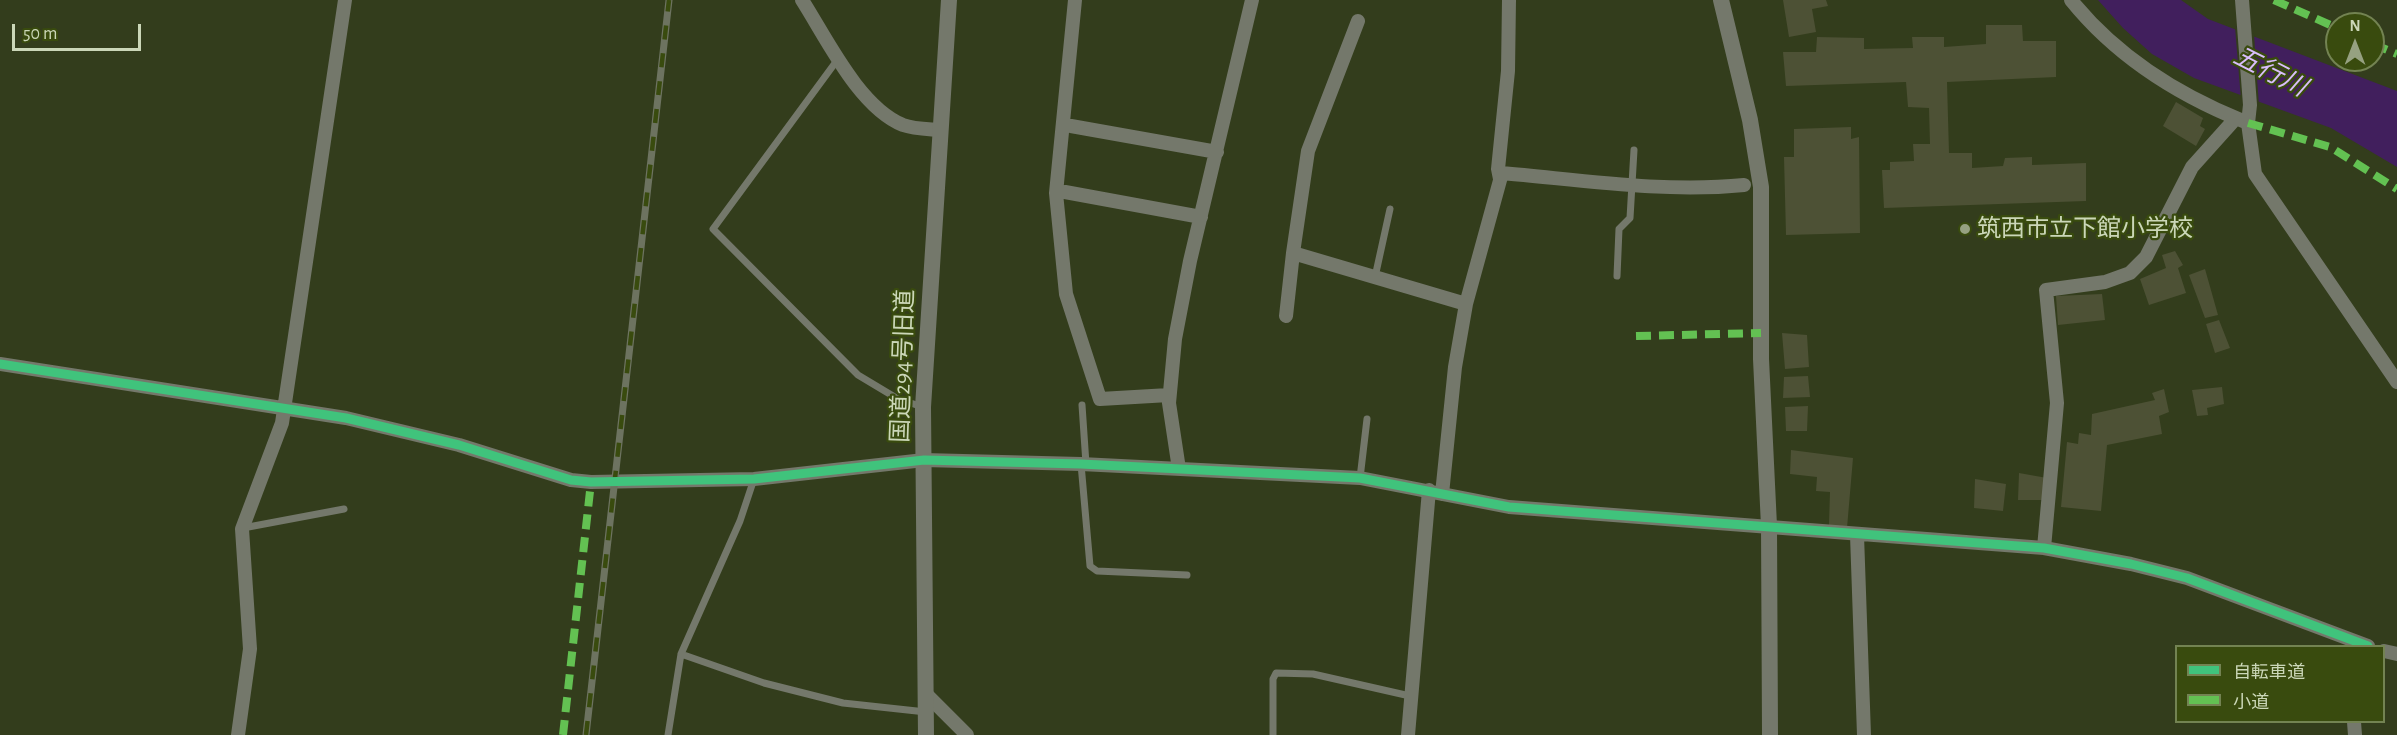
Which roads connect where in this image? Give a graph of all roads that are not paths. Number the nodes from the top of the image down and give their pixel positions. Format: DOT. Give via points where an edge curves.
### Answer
graph roads {
  1 [pos="345,0"];
  2 [pos="802,0"];
  3 [pos="949,0"];
  4 [pos="1075,0"];
  5 [pos="1252,0"];
  6 [pos="1507,0"];
  7 [pos="1721,0"];
  8 [pos="2071,0"];
  9 [pos="2242,0"];
  10 [pos="1358,21"];
  11 [pos="839,58"];
  12 [pos="2244,119"];
  13 [pos="1071,126"];
  14 [pos="940,130"];
  15 [pos="1634,150"];
  16 [pos="1217,152"];
  17 [pos="1500,179"];
  18 [pos="1630,184"];
  19 [pos="1744,185"];
  20 [pos="1065,192"];
  21 [pos="1390,209"];
  22 [pos="1201,217"];
  23 [pos="1293,253"];
  24 [pos="1617,276"];
  25 [pos="1376,277"];
  26 [pos="1466,304"];
  27 [pos="1286,316"];
  28 [pos="0,364"];
  29 [pos="2397,382"];
  30 [pos="1170,395"];
  31 [pos="1082,405"];
  32 [pos="923,407"];
  33 [pos="284,408"];
  34 [pos="1367,419"];
  35 [pos="924,460"];
  36 [pos="1083,464"];
  37 [pos="1179,469"];
  38 [pos="1360,478"];
  39 [pos="754,479"];
  40 [pos="1435,492"];
  41 [pos="344,509"];
  42 [pos="1769,526"];
  43 [pos="242,529"];
  44 [pos="1857,535"];
  45 [pos="2044,548"];
  46 [pos="1187,575"];
  47 [pos="2359,645"];
  48 [pos="681,654"];
  49 [pos="926,694"];
  50 [pos="1410,696"];
  51 [pos="926,712"];
  52 [pos="238,735"];
  53 [pos="668,735"];
  54 [pos="926,735"];
  55 [pos="967,735"];
  56 [pos="1273,735"];
  57 [pos="1408,735"];
  58 [pos="1770,735"];
  59 [pos="1864,735"];
  1 -- 33 [label="street"];
  2 -- 11 [label="street"];
  3 -- 14 [label="street, 国道294号旧道"];
  4 -- 30 [label="street" via="1056,193 1066,294 1100,399"];
  5 -- 16 [label="street"];
  6 -- 17 [label="street" via="1508,71"];
  7 -- 42 [label="street" via="1761,187 1761,359"];
  8 -- 12 [label="street" via="2095,29 2152,76"];
  9 -- 12 [label="street" via="2250,105"];
  10 -- 23 [label="street" via="1308,151"];
  11 -- 14 [label="street" via="884,115 906,126"];
  11 -- 32 [label="lane" via="713,229 858,375 898,399"];
  12 -- 29 [label="street" via="2255,174"];
  12 -- 45 [label="street" via="2192,168 2146,257 2130,273 2105,282 2046,290 2057,403"];
  13 -- 16 [label="street"];
  14 -- 32 [label="street, 国道294号旧道"];
  15 -- 18 [label="lane"];
  16 -- 22 [label="street"];
  17 -- 18 [label="street" via="1502,174"];
  17 -- 26 [label="street"];
  18 -- 19 [label="street" via="1712,188"];
  18 -- 24 [label="lane" via="1630,218 1620,229"];
  20 -- 22 [label="street"];
  21 -- 25 [label="lane"];
  22 -- 30 [label="street" via="1175,339"];
  23 -- 25 [label="street"];
  23 -- 27 [label="street"];
  25 -- 26 [label="street"];
  26 -- 40 [label="street"];
  28 -- 33 [label="street"];
  30 -- 37 [label="street"];
  31 -- 36 [label="lane"];
  32 -- 35 [label="street, 国道294号旧道"];
  33 -- 39 [label="street" via="346,418 459,445 572,480"];
  33 -- 43 [label="street" via="282,423"];
  34 -- 38 [label="lane"];
  35 -- 36 [label="street"];
  35 -- 39 [label="street"];
  35 -- 49 [label="street, 国道294号旧道"];
  36 -- 37 [label="street"];
  36 -- 46 [label="lane" via="1090,566 1097,571"];
  37 -- 38 [label="street"];
  38 -- 40 [label="street"];
  39 -- 48 [label="lane" via="740,521"];
  40 -- 42 [label="street" via="1509,507"];
  40 -- 50 [label="street"];
  41 -- 43 [label="lane"];
  42 -- 44 [label="street"];
  42 -- 58 [label="street"];
  43 -- 52 [label="street" via="250,649"];
  44 -- 45 [label="street"];
  44 -- 59 [label="street"];
  45 -- 47 [label="street" via="2187,578"];
  48 -- 51 [label="lane" via="764,683 843,704"];
  48 -- 53 [label="lane"];
  49 -- 51 [label="street, 国道294号旧道"];
  49 -- 55 [label="street"];
  50 -- 56 [label="lane" via="1313,675 1276,673"];
  50 -- 57 [label="street"];
  51 -- 54 [label="street, 国道294号旧道"];
}
